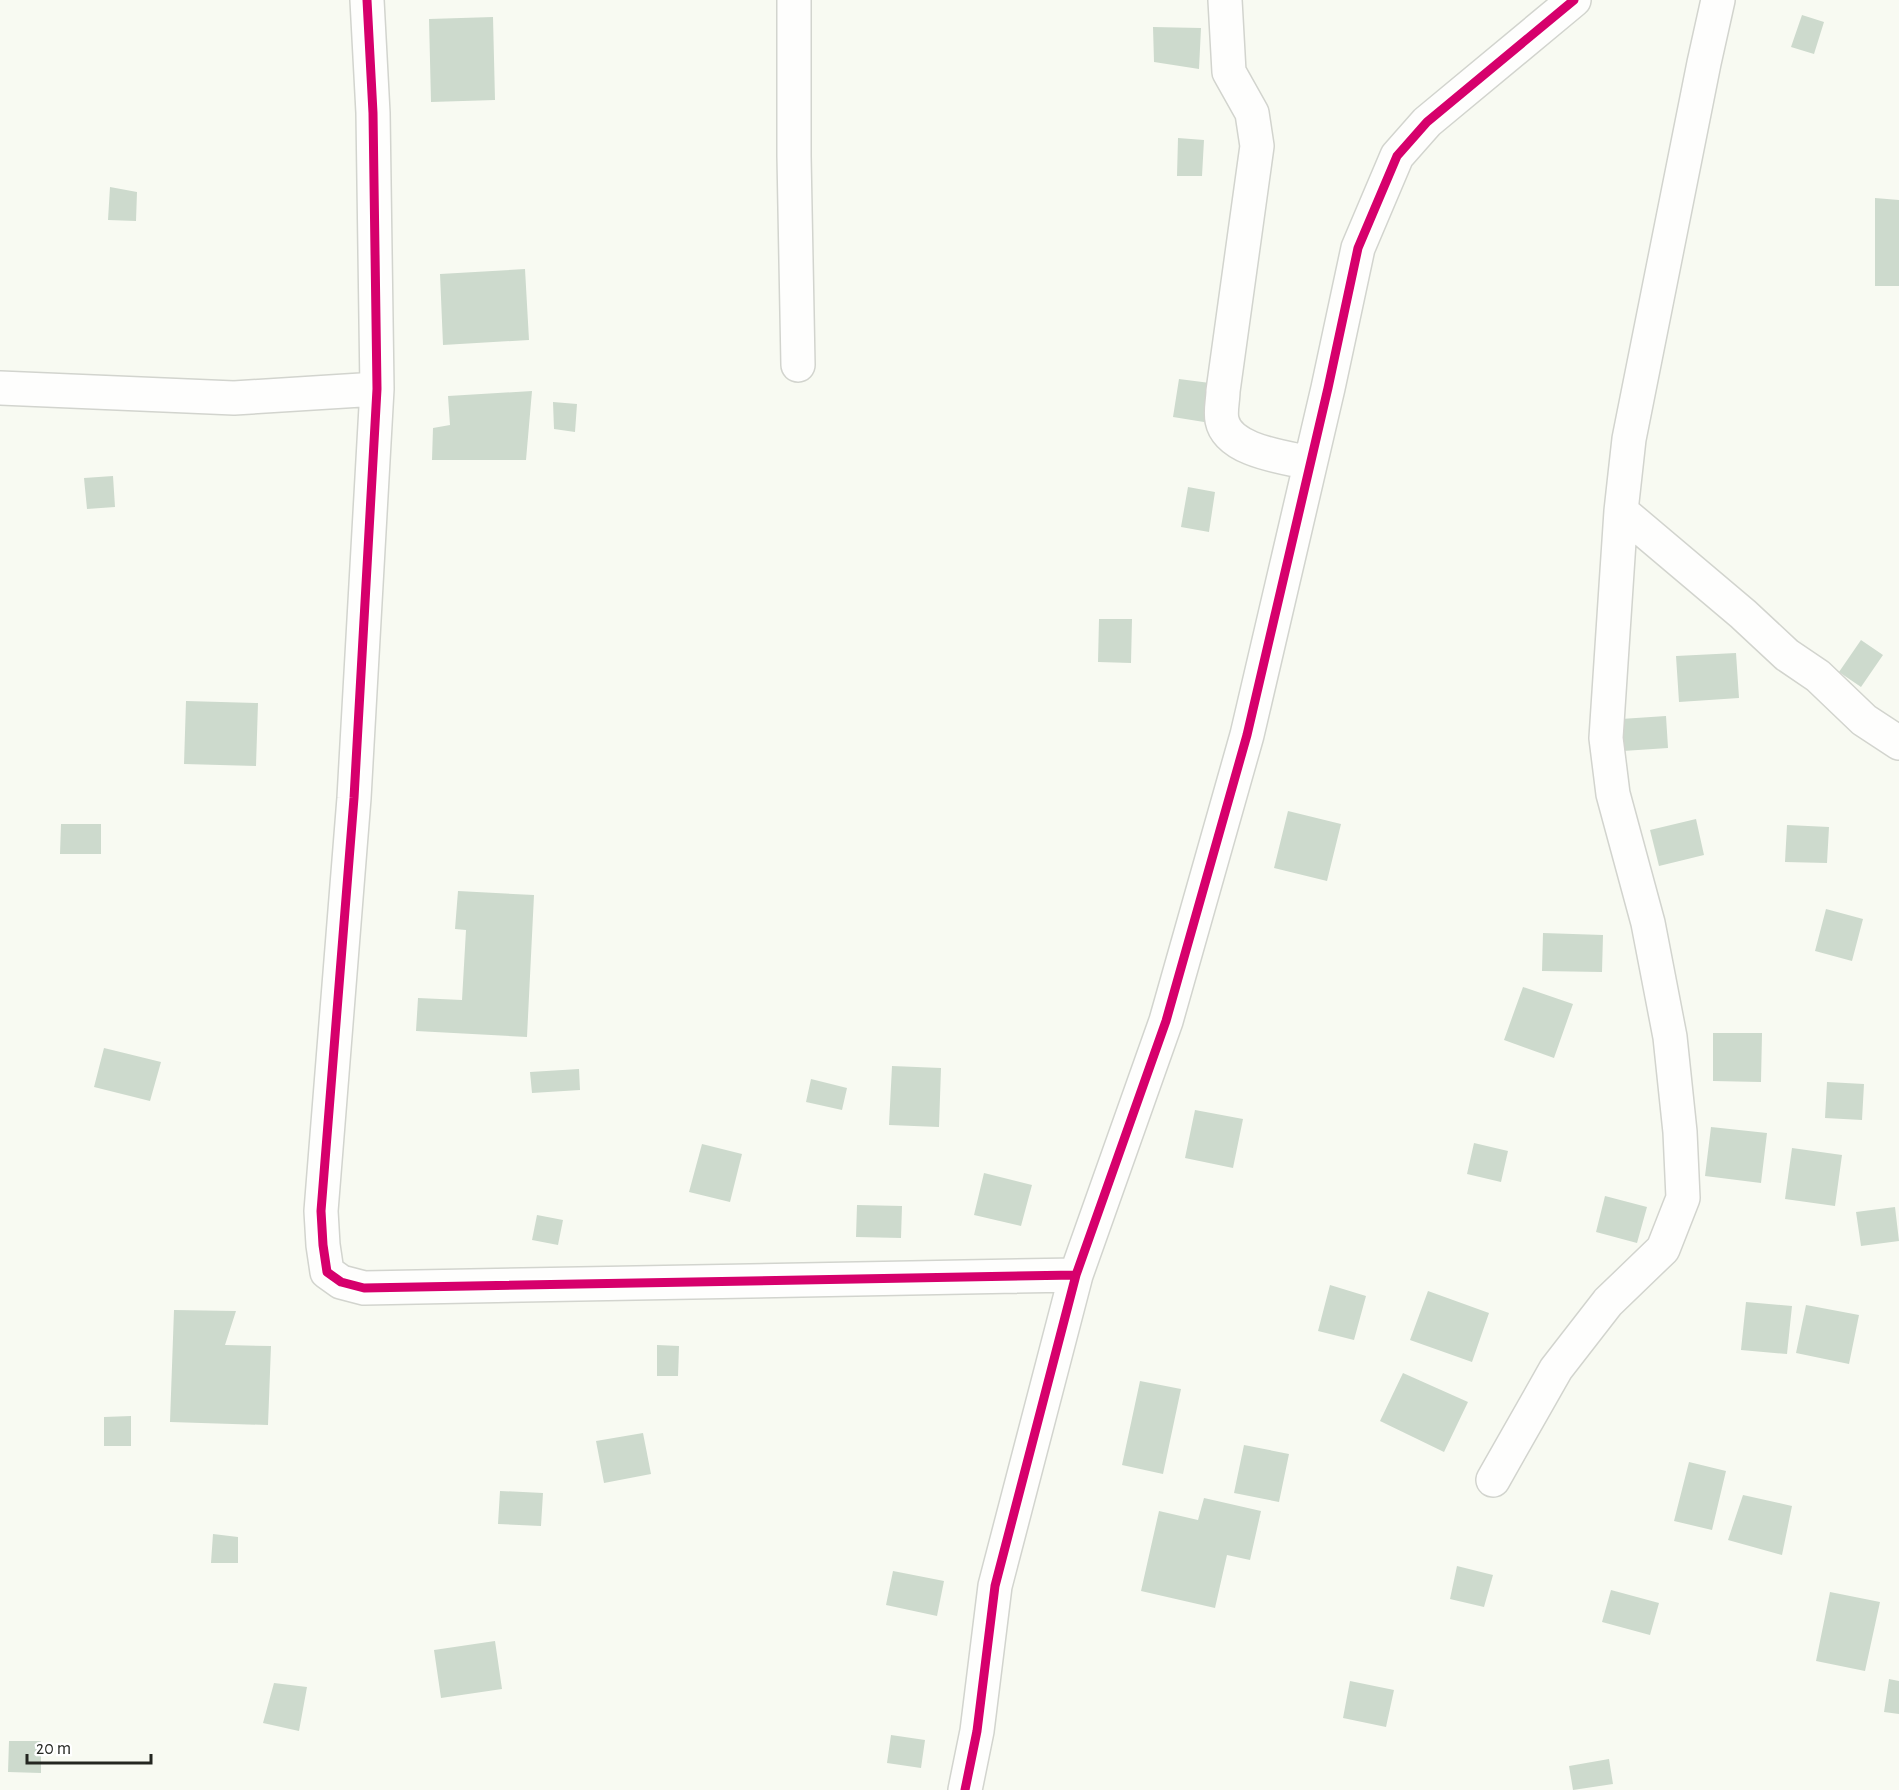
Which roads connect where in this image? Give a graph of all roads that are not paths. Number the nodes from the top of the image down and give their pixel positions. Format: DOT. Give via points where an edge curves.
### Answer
graph roads {
  1 [pos="367,0"];
  2 [pos="794,0"];
  3 [pos="1225,0"];
  4 [pos="1574,0"];
  5 [pos="1718,0"];
  6 [pos="798,365"];
  7 [pos="0,388"];
  8 [pos="377,388"];
  9 [pos="1310,464"];
  10 [pos="1621,511"];
  11 [pos="1899,743"];
  12 [pos="1076,1275"];
  13 [pos="1493,1480"];
  14 [pos="965,1790"];
  1 -- 8 [label="street" via="373,113"];
  2 -- 6 [label="street"];
  3 -- 9 [label="street" via="1229,72 1252,113 1257,146 1222,420 1230,437 1243,446"];
  4 -- 9 [label="street" via="1427,122 1397,156 1358,248"];
  5 -- 10 [label="street" via="1629,439"];
  7 -- 8 [label="street" via="234,398"];
  8 -- 12 [label="street" via="354,798 321,1211 327,1272 341,1282 364,1288"];
  9 -- 12 [label="street" via="1247,735 1166,1021"];
  10 -- 11 [label="street" via="1787,655 1818,676 1864,720"];
  10 -- 13 [label="street" via="1606,738 1613,794 1648,923 1670,1037 1683,1198 1663,1249 1608,1302 1556,1369"];
  12 -- 14 [label="street" via="995,1586 977,1731"];
}
